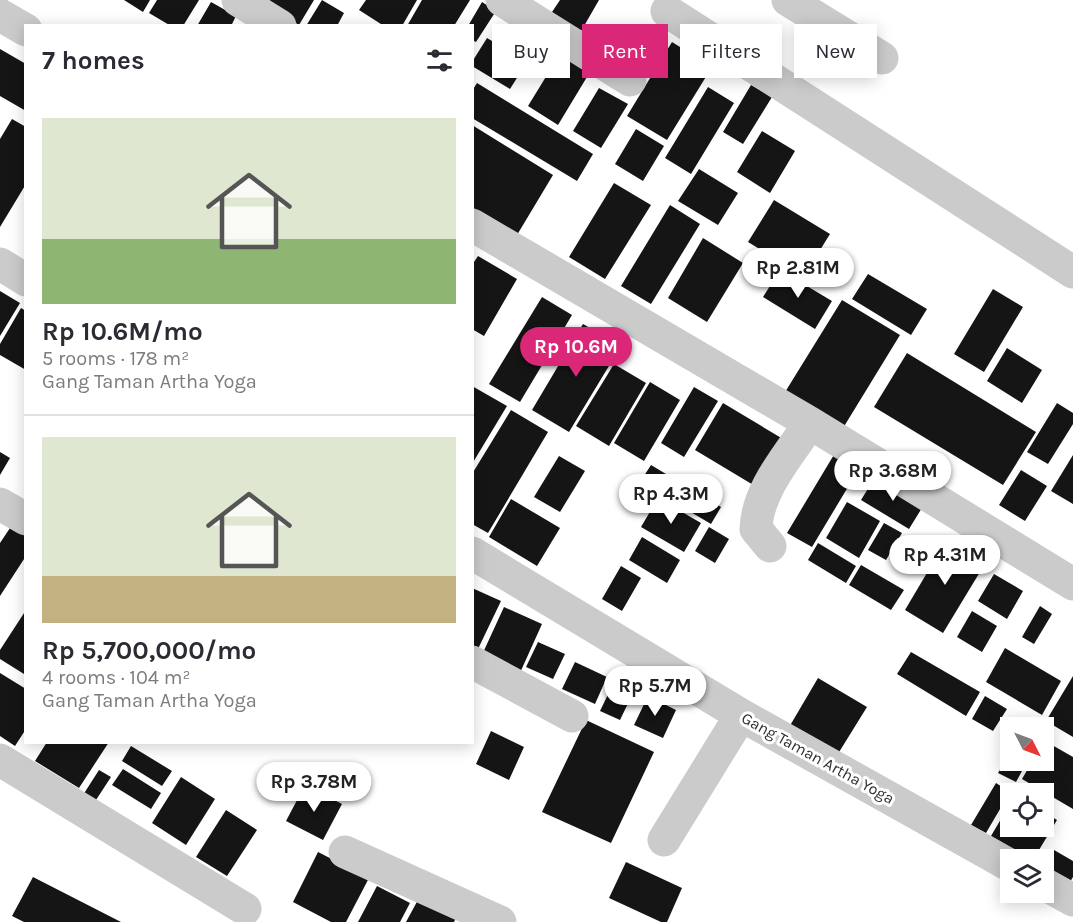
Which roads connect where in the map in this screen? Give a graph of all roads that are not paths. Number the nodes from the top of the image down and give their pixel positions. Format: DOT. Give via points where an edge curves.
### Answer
graph roads {
  1 [pos="238,0"];
  2 [pos="502,0"];
  3 [pos="788,0"];
  4 [pos="667,11"];
  5 [pos="0,15"];
  6 [pos="277,24"];
  7 [pos="24,29"];
  8 [pos="882,58"];
  9 [pos="630,80"];
  10 [pos="474,226"];
  11 [pos="0,264"];
  12 [pos="1073,273"];
  13 [pos="24,279"];
  14 [pos="810,423"];
  15 [pos="0,504"];
  16 [pos="24,518"];
  17 [pos="770,546"];
  18 [pos="474,554"];
  19 [pos="1073,584"];
  20 [pos="474,663"];
  21 [pos="741,715"];
  22 [pos="572,716"];
  23 [pos="0,760"];
  24 [pos="664,840"];
  25 [pos="345,852"];
  26 [pos="1000,860"];
  27 [pos="1054,890"];
  28 [pos="1073,900"];
  29 [pos="245,909"];
  30 [pos="500,922"];
  1 -- 6 [label="street"];
  2 -- 9 [label="street"];
  3 -- 8 [label="street"];
  4 -- 12 [label="street"];
  5 -- 7 [label="street"];
  10 -- 14 [label="street"];
  11 -- 13 [label="street"];
  14 -- 17 [label="street" via="756,512 756,529"];
  14 -- 19 [label="street"];
  15 -- 16 [label="street"];
  18 -- 21 [label="street, Gang Taman Artha Yoga"];
  20 -- 22 [label="street"];
  21 -- 24 [label="street"];
  21 -- 26 [label="street, Gang Taman Artha Yoga"];
  23 -- 29 [label="street"];
  25 -- 30 [label="street"];
  27 -- 28 [label="street"];
}
